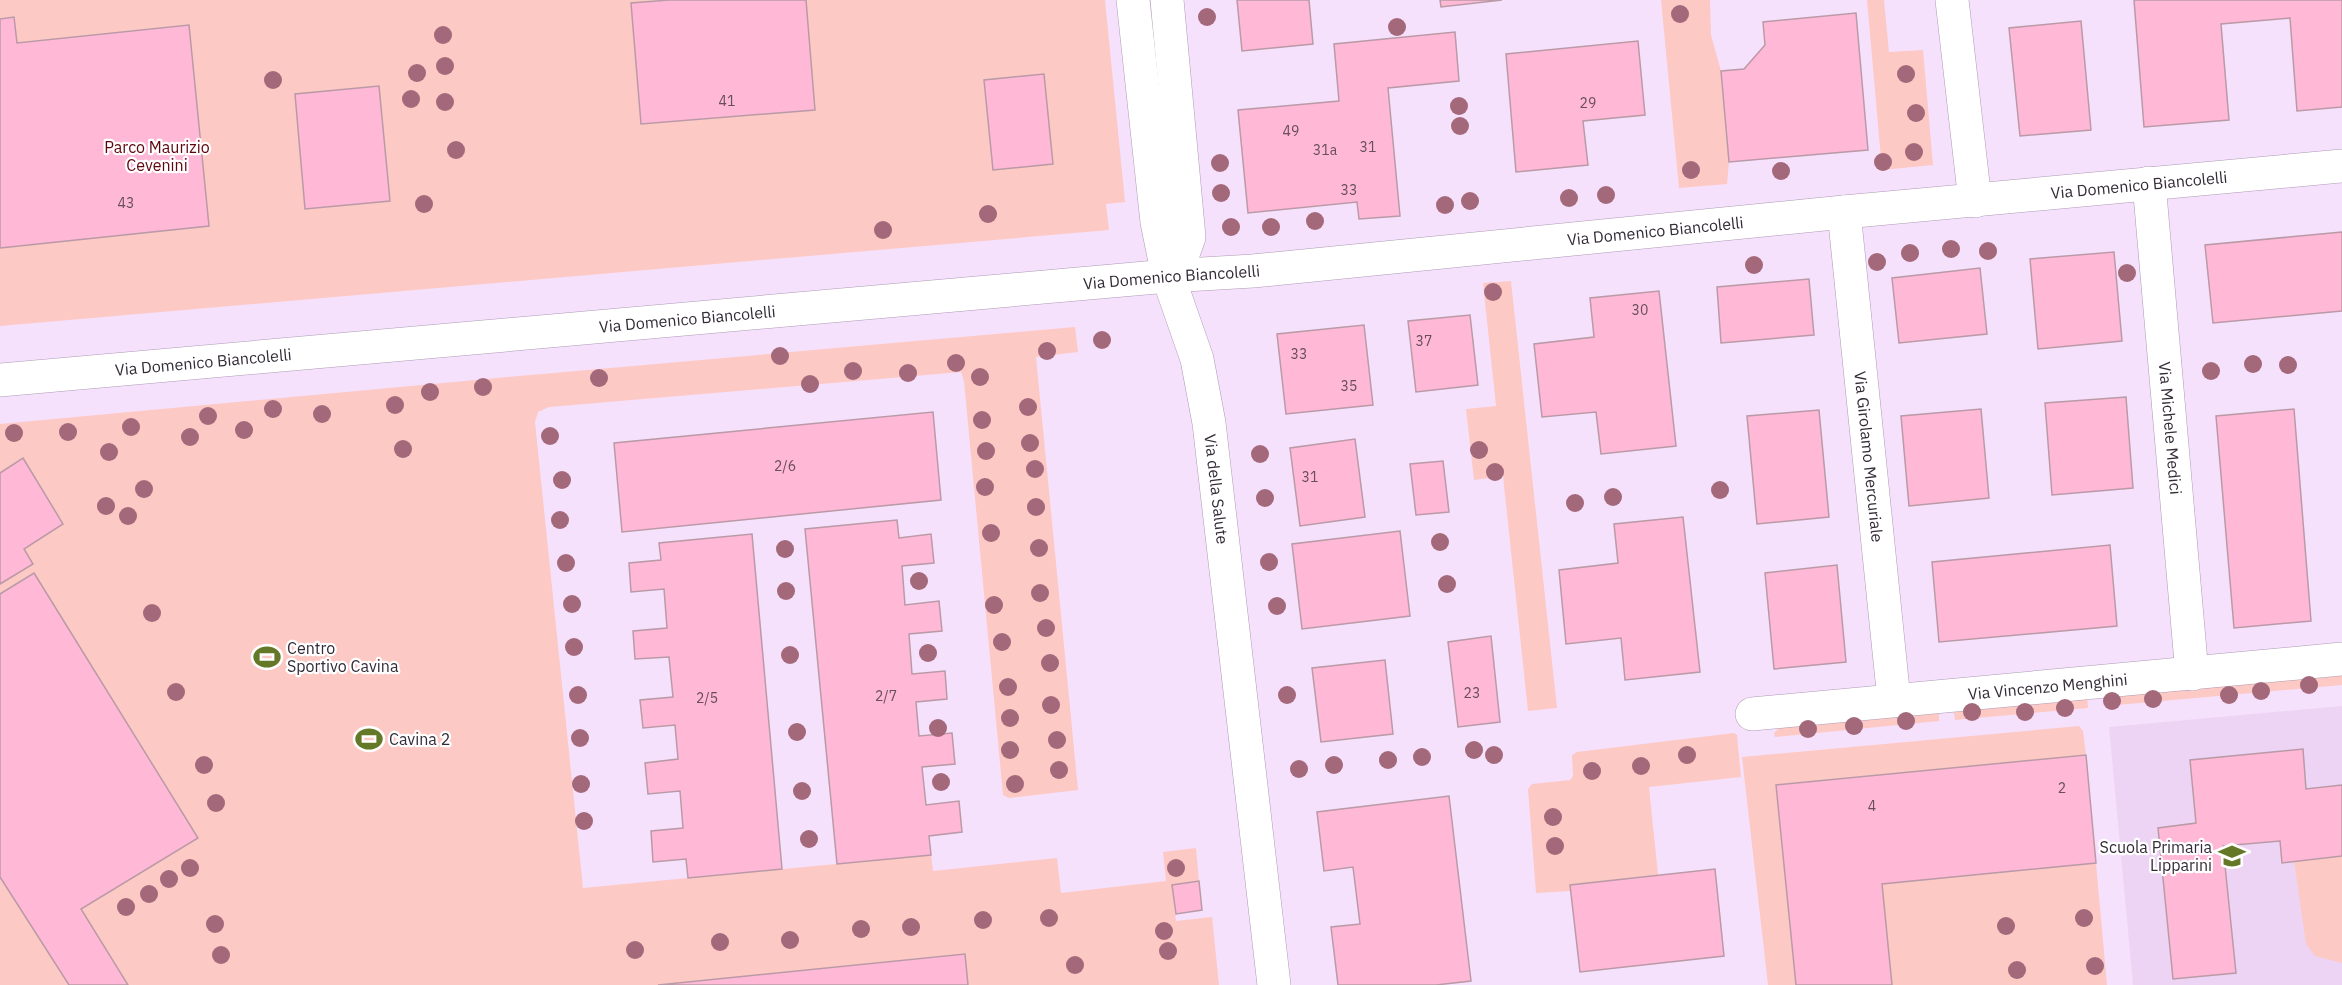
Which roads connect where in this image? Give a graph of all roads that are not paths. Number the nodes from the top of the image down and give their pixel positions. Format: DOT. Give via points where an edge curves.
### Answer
graph roads {
  1 [pos="1133,0"];
  2 [pos="1167,0"];
  3 [pos="1952,0"];
  4 [pos="2342,166"];
  5 [pos="2149,183"];
  6 [pos="1974,201"];
  7 [pos="1844,212"];
  8 [pos="1168,276"];
  9 [pos="0,380"];
  10 [pos="2342,659"];
  11 [pos="2192,674"];
  12 [pos="1894,700"];
  13 [pos="1752,714"];
  14 [pos="1274,985"];
  1 -- 8 [label="street, Via della Salute" via="1157,222"];
  2 -- 8 [label="street" via="1189,237"];
  3 -- 6 [label="street"];
  4 -- 5 [label="street, Via Domenico Biancolelli"];
  5 -- 6 [label="street, Via Domenico Biancolelli"];
  5 -- 11 [label="street, Via Michele Medici"];
  6 -- 7 [label="street, Via Domenico Biancolelli"];
  7 -- 8 [label="street, Via Domenico Biancolelli" via="1253,271"];
  7 -- 12 [label="street, Via Girolamo Mercuriale"];
  8 -- 9 [label="street, Via Domenico Biancolelli"];
  8 -- 14 [label="street, Via della Salute" via="1197,359 1206,404"];
  10 -- 11 [label="street, Via Vincenzo Menghini"];
  11 -- 12 [label="street, Via Vincenzo Menghini"];
  12 -- 13 [label="street, Via Vincenzo Menghini"];
}
